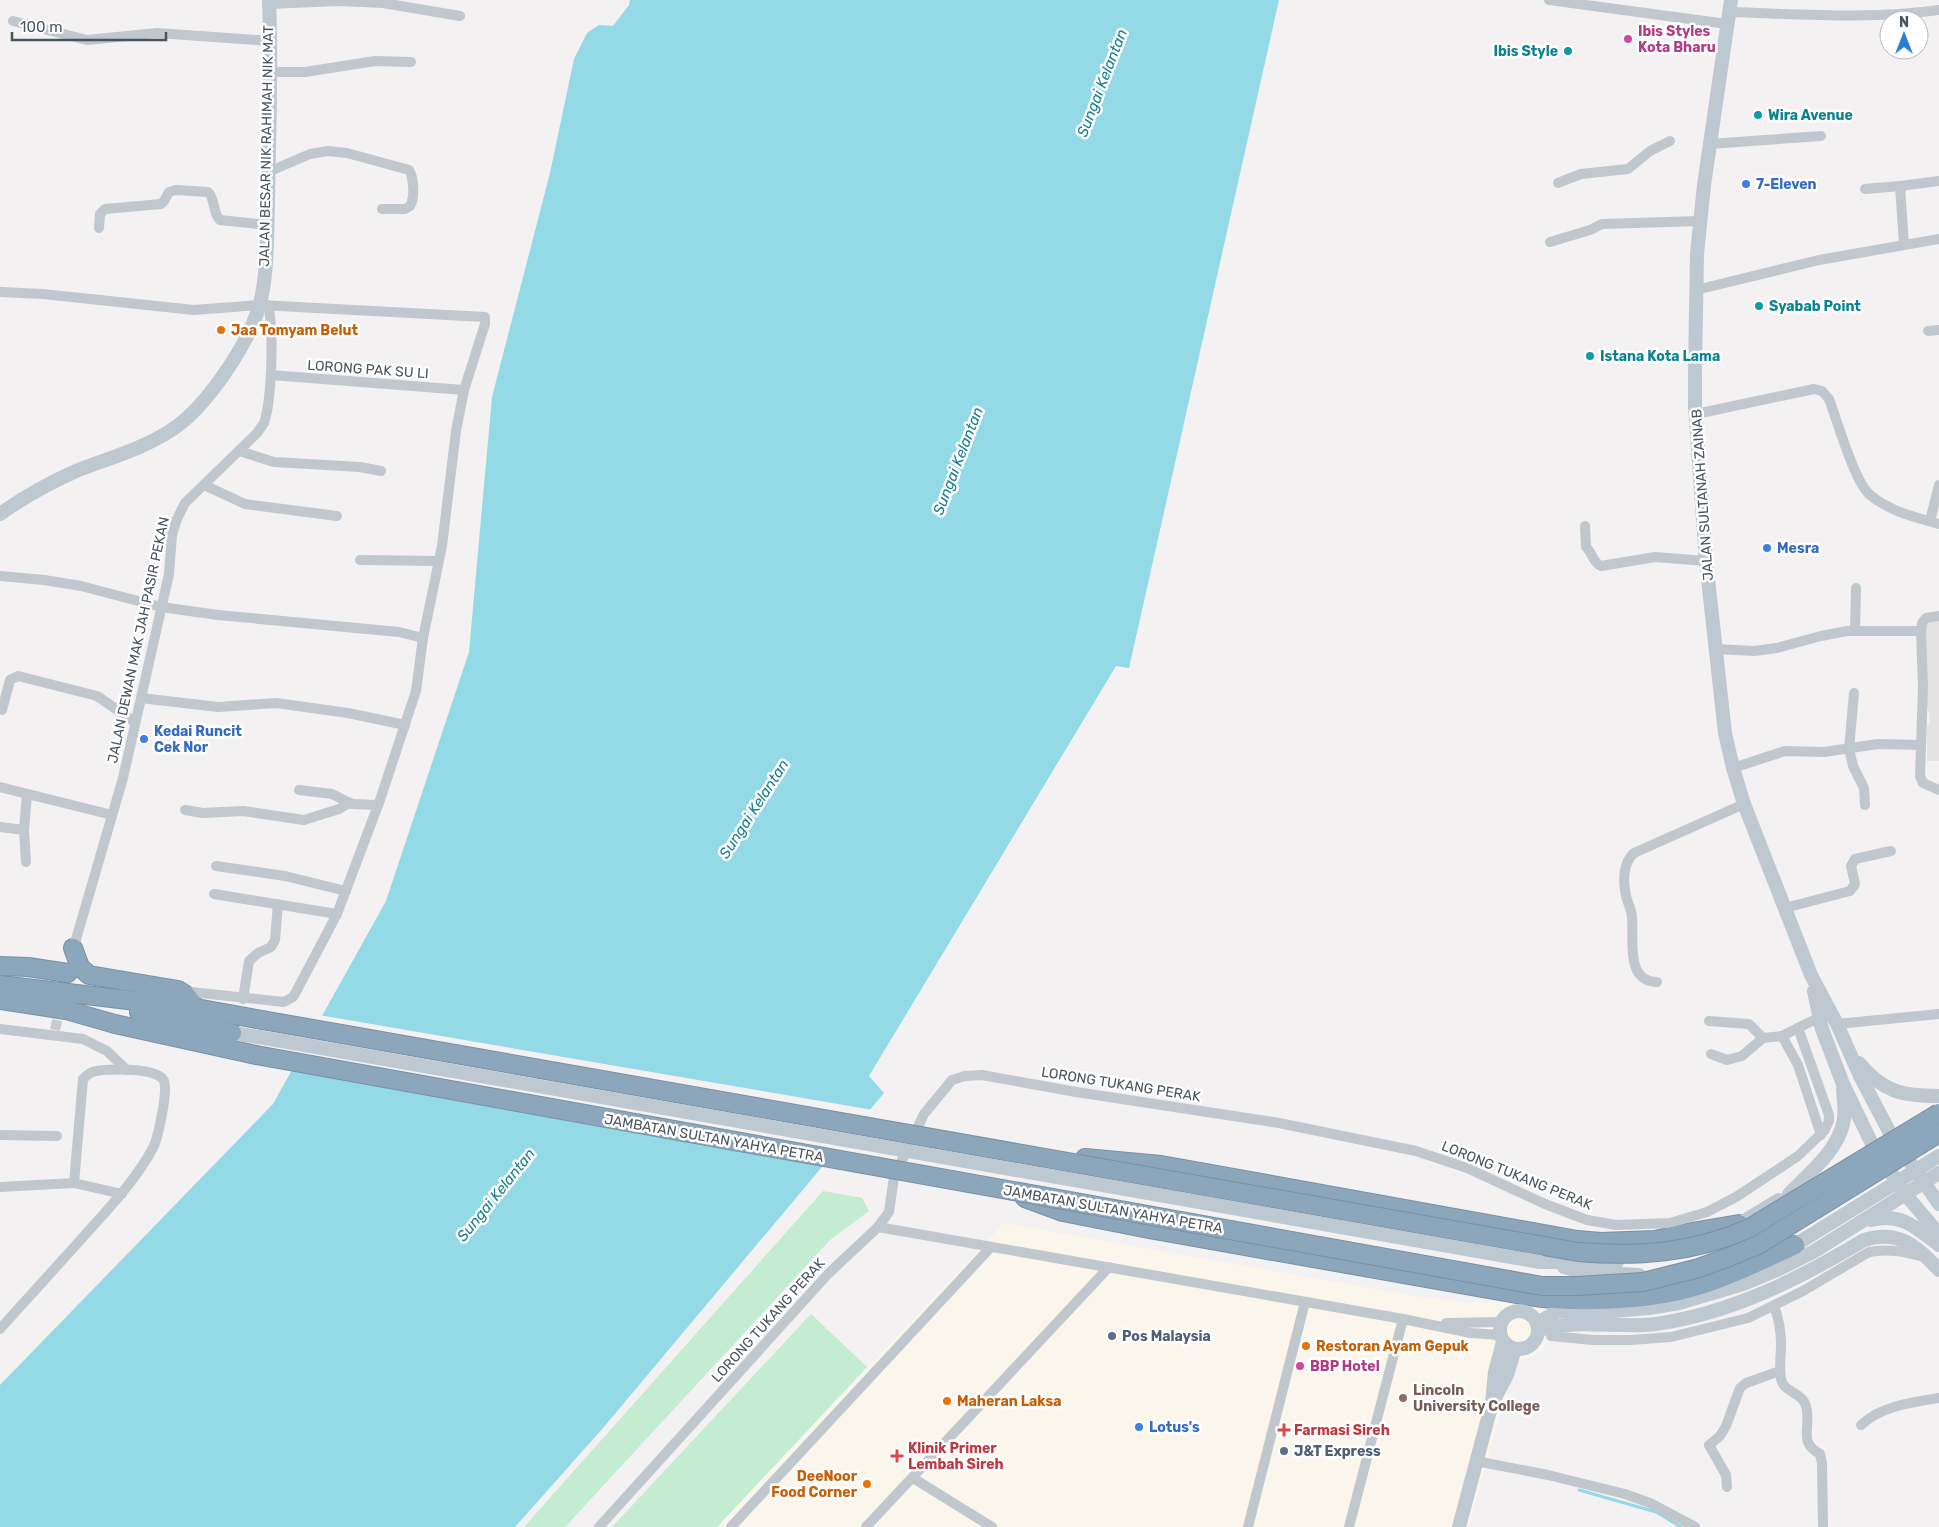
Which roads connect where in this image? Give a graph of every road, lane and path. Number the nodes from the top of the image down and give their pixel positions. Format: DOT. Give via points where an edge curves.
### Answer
graph roads {
  1 [pos="1550,0"];
  2 [pos="269,2"];
  3 [pos="1618,5"];
  4 [pos="1939,10"];
  5 [pos="1729,12"];
  6 [pos="460,16"];
  7 [pos="13,21"];
  8 [pos="270,42"];
  9 [pos="411,62"];
  10 [pos="269,72"];
  11 [pos="1821,136"];
  12 [pos="1670,141"];
  13 [pos="1709,144"];
  14 [pos="268,172"];
  15 [pos="1939,182"];
  16 [pos="1558,183"];
  17 [pos="1900,186"];
  18 [pos="1865,189"];
  19 [pos="382,209"];
  20 [pos="1700,221"];
  21 [pos="267,224"];
  22 [pos="99,228"];
  23 [pos="1939,239"];
  24 [pos="1550,242"];
  25 [pos="1904,244"];
  26 [pos="1696,290"];
  27 [pos="0,292"];
  28 [pos="264,305"];
  29 [pos="271,375"];
  30 [pos="464,390"];
  31 [pos="1696,414"];
  32 [pos="239,451"];
  33 [pos="381,471"];
  34 [pos="204,485"];
  35 [pos="1939,485"];
  36 [pos="0,514"];
  37 [pos="338,516"];
  38 [pos="1934,523"];
  39 [pos="1585,526"];
  40 [pos="360,560"];
  41 [pos="438,561"];
  42 [pos="1706,561"];
  43 [pos="0,576"];
  44 [pos="1856,588"];
  45 [pos="161,607"];
  46 [pos="1939,616"];
  47 [pos="1921,631"];
  48 [pos="1855,632"];
  49 [pos="423,638"];
  50 [pos="1715,650"];
  51 [pos="1854,692"];
  52 [pos="141,698"];
  53 [pos="2,710"];
  54 [pos="135,722"];
  55 [pos="406,725"];
  56 [pos="1921,745"];
  57 [pos="1849,750"];
  58 [pos="1733,768"];
  59 [pos="0,787"];
  60 [pos="299,790"];
  61 [pos="1939,790"];
  62 [pos="27,794"];
  63 [pos="349,803"];
  64 [pos="1744,804"];
  65 [pos="378,805"];
  66 [pos="1865,805"];
  67 [pos="185,810"];
  68 [pos="112,815"];
  69 [pos="0,827"];
  70 [pos="24,830"];
  71 [pos="1891,851"];
  72 [pos="26,862"];
  73 [pos="216,866"];
  74 [pos="346,891"];
  75 [pos="214,894"];
  76 [pos="278,904"];
  77 [pos="1785,908"];
  78 [pos="338,914"];
  79 [pos="73,948"];
  80 [pos="0,966"];
  81 [pos="1811,975"];
  82 [pos="1657,982"];
  83 [pos="0,985"];
  84 [pos="67,989"];
  85 [pos="178,990"];
  86 [pos="244,999"];
  87 [pos="0,1000"];
  88 [pos="0,1006"];
  89 [pos="43,1007"];
  90 [pos="196,1008"];
  91 [pos="1939,1014"];
  92 [pos="1820,1017"];
  93 [pos="1709,1021"];
  94 [pos="1838,1024"];
  95 [pos="1798,1028"];
  96 [pos="0,1029"];
  97 [pos="232,1032"];
  98 [pos="1782,1036"];
  99 [pos="1763,1038"];
  100 [pos="1849,1051"];
  101 [pos="1711,1054"];
  102 [pos="127,1070"];
  103 [pos="1843,1084"];
  104 [pos="1939,1096"];
  105 [pos="1939,1104"];
  106 [pos="1939,1108"];
  107 [pos="1939,1113"];
  108 [pos="1939,1132"];
  109 [pos="1890,1133"];
  110 [pos="0,1135"];
  111 [pos="1820,1135"];
  112 [pos="57,1136"];
  113 [pos="1872,1144"];
  114 [pos="1010,1151"];
  115 [pos="1939,1156"];
  116 [pos="1916,1171"];
  117 [pos="1939,1173"];
  118 [pos="1897,1182"];
  119 [pos="74,1183"];
  120 [pos="1924,1183"];
  121 [pos="0,1187"];
  122 [pos="1003,1190"];
  123 [pos="122,1194"];
  124 [pos="1789,1194"];
  125 [pos="1906,1195"];
  126 [pos="1939,1204"];
  127 [pos="1860,1223"];
  128 [pos="1739,1224"];
  129 [pos="878,1227"];
  130 [pos="1939,1234"];
  131 [pos="1795,1245"];
  132 [pos="1900,1245"];
  133 [pos="1939,1245"];
  134 [pos="991,1247"];
  135 [pos="1540,1262"];
  136 [pos="1109,1267"];
  137 [pos="1939,1270"];
  138 [pos="1306,1302"];
  139 [pos="1774,1306"];
  140 [pos="1403,1319"];
  141 [pos="0,1329"];
  142 [pos="1542,1330"];
  143 [pos="1505,1337"];
  144 [pos="1780,1371"];
  145 [pos="1939,1398"];
  146 [pos="1861,1424"];
  147 [pos="1476,1461"];
  148 [pos="912,1478"];
  149 [pos="1727,1487"];
  150 [pos="600,1527"];
  151 [pos="731,1527"];
  152 [pos="866,1527"];
  153 [pos="992,1527"];
  154 [pos="1248,1527"];
  155 [pos="1349,1527"];
  156 [pos="1459,1527"];
  157 [pos="1695,1527"];
  158 [pos="1823,1527"];
  1 -- 3 [label="street"];
  2 -- 6 [label="street" via="383,3"];
  2 -- 8 [label="main road, JALAN BESAR NIK RAHIMAH NIK MAT"];
  3 -- 5 [label="street"];
  4 -- 5 [label="street" via="1866,16"];
  5 -- 13 [label="main road, JALAN SULTANAH ZAINAB"];
  7 -- 8 [label="street" via="87,40 158,33"];
  8 -- 10 [label="main road, JALAN BESAR NIK RAHIMAH NIK MAT"];
  9 -- 10 [label="street" via="375,61 306,72"];
  10 -- 14 [label="main road, JALAN BESAR NIK RAHIMAH NIK MAT"];
  11 -- 13 [label="street"];
  12 -- 16 [label="street" via="1650,151 1628,169 1581,174"];
  13 -- 20 [label="main road, JALAN SULTANAH ZAINAB"];
  14 -- 19 [label="street" via="310,154 328,151 409,170 412,204 405,209"];
  14 -- 21 [label="main road, JALAN BESAR NIK RAHIMAH NIK MAT"];
  15 -- 17 [label="street"];
  17 -- 18 [label="street"];
  17 -- 25 [label="street"];
  20 -- 24 [label="street" via="1602,224"];
  20 -- 26 [label="main road, JALAN SULTANAH ZAINAB"];
  21 -- 22 [label="street" via="220,220 208,192 176,190 169,192 160,204 105,210 100,214"];
  21 -- 28 [label="main road, JALAN BESAR NIK RAHIMAH NIK MAT"];
  23 -- 25 [label="street"];
  25 -- 26 [label="street" via="1819,260"];
  26 -- 31 [label="main road, JALAN SULTANAH ZAINAB"];
  27 -- 28 [label="street" via="194,310"];
  28 -- 29 [label="street, JALAN DEWAN MAK JAH PASIR PEKAN" via="270,315"];
  28 -- 30 [label="street" via="485,317"];
  28 -- 36 [label="main road, JALAN BESAR NIK RAHIMAH NIK MAT" via="224,373 200,404 175,428 146,445 45,485"];
  29 -- 30 [label="street, LORONG PAK SU LI"];
  29 -- 32 [label="street, JALAN DEWAN MAK JAH PASIR PEKAN" via="264,423"];
  30 -- 41 [label="street"];
  31 -- 38 [label="street" via="1822,391 1828,399 1859,481 1868,493 1894,510"];
  31 -- 42 [label="main road, JALAN SULTANAH ZAINAB"];
  32 -- 33 [label="street" via="272,461"];
  32 -- 34 [label="street, JALAN DEWAN MAK JAH PASIR PEKAN"];
  34 -- 37 [label="street" via="245,504"];
  34 -- 45 [label="street, JALAN DEWAN MAK JAH PASIR PEKAN" via="186,503 177,519"];
  35 -- 38 [label="street"];
  39 -- 42 [label="street" via="1586,547 1601,566 1655,557"];
  40 -- 41 [label="street"];
  41 -- 49 [label="street"];
  42 -- 50 [label="main road, JALAN SULTANAH ZAINAB"];
  43 -- 45 [label="street" via="81,586"];
  44 -- 48 [label="street"];
  45 -- 49 [label="street" via="399,632"];
  45 -- 52 [label="street, JALAN DEWAN MAK JAH PASIR PEKAN"];
  46 -- 47 [label="street" via="1926,618"];
  47 -- 48 [label="street"];
  47 -- 56 [label="street"];
  48 -- 50 [label="street" via="1833,633 1754,651"];
  49 -- 55 [label="street" via="416,692"];
  50 -- 58 [label="main road, JALAN SULTANAH ZAINAB"];
  51 -- 57 [label="street"];
  52 -- 54 [label="street, JALAN DEWAN MAK JAH PASIR PEKAN"];
  52 -- 55 [label="street" via="218,707 276,703"];
  53 -- 54 [label="street" via="10,680 18,676 97,696"];
  54 -- 68 [label="street, JALAN DEWAN MAK JAH PASIR PEKAN"];
  55 -- 65 [label="street"];
  56 -- 57 [label="street" via="1878,744"];
  56 -- 61 [label="street" via="1921,780"];
  57 -- 58 [label="street" via="1785,751"];
  57 -- 66 [label="street" via="1864,788"];
  58 -- 64 [label="main road, JALAN SULTANAH ZAINAB"];
  59 -- 62 [label="street"];
  60 -- 63 [label="street" via="332,794"];
  62 -- 68 [label="street"];
  62 -- 70 [label="street"];
  63 -- 65 [label="street"];
  63 -- 67 [label="street" via="304,820 243,811"];
  64 -- 77 [label="main road, JALAN SULTANAH ZAINAB"];
  64 -- 82 [label="street" via="1634,853 1628,859 1625,876 1632,918 1632,958 1643,978"];
  65 -- 74 [label="street"];
  68 -- 79 [label="street, JALAN DEWAN MAK JAH PASIR PEKAN"];
  69 -- 70 [label="street"];
  70 -- 72 [label="street"];
  71 -- 77 [label="street" via="1855,859 1851,866 1855,884 1850,891"];
  73 -- 74 [label="street" via="285,876"];
  74 -- 78 [label="street"];
  75 -- 76 [label="street"];
  76 -- 78 [label="street"];
  76 -- 86 [label="street" via="275,940 271,947 249,961"];
  77 -- 81 [label="main road, JALAN SULTANAH ZAINAB"];
  78 -- 86 [label="street" via="293,997 284,1002"];
  79 -- 84 [label="street, JALAN DEWAN MAK JAH PASIR PEKAN"];
  79 -- 85 [label="highway" via="80,967 89,975"];
  80 -- 84 [label="highway" via="28,967"];
  81 -- 92 [label="main road"];
  81 -- 94 [label="main road"];
  83 -- 84 [label="highway"];
  84 -- 89 [label="highway"];
  84 -- 90 [label="highway"];
  84 -- 97 [label="highway" via="101,1004"];
  84 -- 122 [label="highway, JAMBATAN SULTAN YAHYA PETRA, bridge" via="256,1055"];
  85 -- 86 [label="street"];
  85 -- 90 [label="highway" via="186,994"];
  87 -- 89 [label="highway"];
  88 -- 89 [label="highway"];
  90 -- 114 [label="highway, bridge"];
  91 -- 94 [label="street"];
  92 -- 95 [label="street"];
  92 -- 103 [label="main road"];
  93 -- 99 [label="street" via="1749,1024"];
  94 -- 100 [label="main road"];
  95 -- 98 [label="street"];
  95 -- 111 [label="street" via="1829,1114 1828,1126"];
  96 -- 102 [label="street" via="54,1032 83,1039 107,1051"];
  97 -- 135 [label="main road, JAMBATAN SULTAN YAHYA PETRA, bridge"];
  98 -- 99 [label="street"];
  98 -- 111 [label="street" via="1798,1065"];
  99 -- 101 [label="street" via="1742,1056 1727,1060"];
  100 -- 104 [label="main road" via="1881,1085 1916,1096"];
  100 -- 109 [label="main road"];
  102 -- 119 [label="street" via="94,1071 83,1079"];
  102 -- 123 [label="street" via="159,1074 165,1089 153,1148"];
  103 -- 113 [label="main road"];
  103 -- 124 [label="main road" via="1843,1123 1839,1135 1833,1147"];
  105 -- 109 [label="main road"];
  106 -- 108 [label="main road" via="1934,1121"];
  107 -- 114 [label="highway, bridge" via="1748,1229 1726,1239 1656,1253 1616,1255 1578,1252"];
  108 -- 122 [label="highway, JAMBATAN SULTAN YAHYA PETRA, bridge" via="1758,1244 1698,1268 1643,1282 1611,1285 1542,1286"];
  109 -- 113 [label="main road"];
  109 -- 116 [label="main road"];
  110 -- 112 [label="street"];
  111 -- 129 [label="street, LORONG TUKANG PERAK" via="1767,1178 1707,1212 1670,1223 1616,1225 1580,1217 1467,1168 1416,1151 1279,1123 982,1075 966,1076 952,1080 924,1114 894,1177 889,1212"];
  113 -- 118 [label="main road"];
  113 -- 124 [label="main road"];
  114 -- 128 [label="highway, bridge" via="1162,1165 1577,1240 1655,1240"];
  115 -- 116 [label="main road"];
  116 -- 118 [label="main road"];
  116 -- 120 [label="main road"];
  117 -- 120 [label="main road"];
  118 -- 125 [label="main road"];
  118 -- 131 [label="main road"];
  119 -- 121 [label="street"];
  119 -- 123 [label="street"];
  120 -- 125 [label="main road"];
  120 -- 126 [label="main road"];
  122 -- 131 [label="highway, bridge" via="1072,1214 1546,1299 1640,1297 1709,1282"];
  123 -- 141 [label="street"];
  124 -- 128 [label="main road"];
  125 -- 127 [label="main road"];
  125 -- 130 [label="main road"];
  127 -- 133 [label="main road" via="1884,1217 1896,1218"];
  127 -- 142 [label="main road" via="1777,1270 1712,1294 1649,1308 1558,1311"];
  128 -- 135 [label="main road" via="1707,1244 1676,1256 1636,1261"];
  129 -- 134 [label="street"];
  129 -- 150 [label="street, LORONG TUKANG PERAK" via="828,1274"];
  131 -- 135 [label="main road" via="1703,1270 1659,1274 1582,1272"];
  132 -- 137 [label="main road" via="1912,1244"];
  132 -- 139 [label="street" via="1858,1257"];
  132 -- 142 [label="main road" via="1895,1237 1874,1236 1786,1284 1709,1313 1655,1324 1560,1326"];
  134 -- 136 [label="street"];
  134 -- 151 [label="street"];
  136 -- 138 [label="street"];
  136 -- 148 [label="street"];
  138 -- 140 [label="street"];
  138 -- 154 [label="street"];
  139 -- 142 [label="street" via="1748,1318 1671,1337 1593,1340"];
  139 -- 144 [label="street" via="1780,1327"];
  140 -- 143 [label="street"];
  140 -- 155 [label="street"];
  142 -- 143 [label="main road" via="1531,1345 1521,1350"];
  142 -- 143 [label="main road" via="1529,1313 1516,1311 1510,1313"];
  143 -- 147 [label="main road" via="1507,1374 1492,1403"];
  144 -- 149 [label="street" via="1740,1388 1726,1426 1720,1436 1708,1445 1726,1475"];
  144 -- 158 [label="street" via="1788,1390 1804,1400 1807,1444 1820,1454"];
  145 -- 146 [label="street" via="1908,1402 1869,1417"];
  147 -- 156 [label="main road"];
  147 -- 157 [label="street" via="1625,1494 1650,1503"];
  148 -- 152 [label="street"];
  148 -- 153 [label="street"];
}
